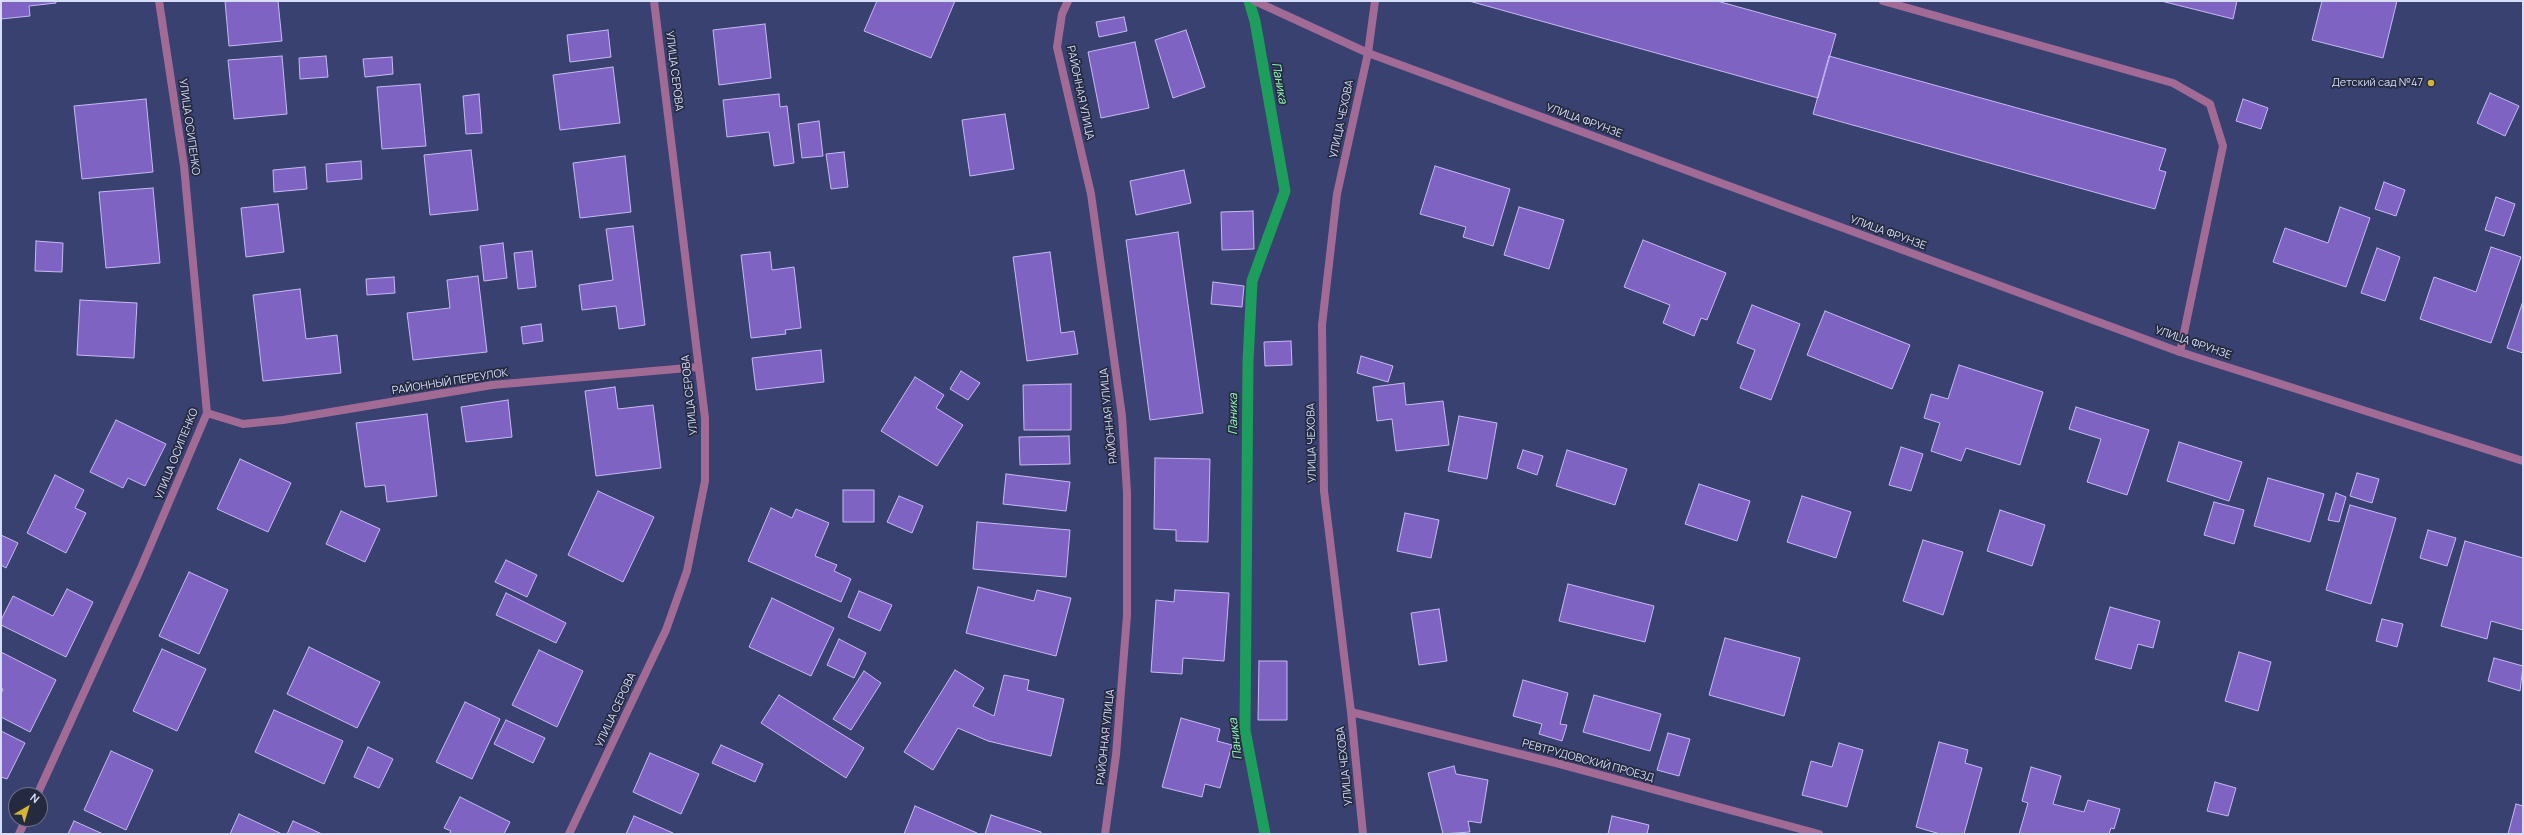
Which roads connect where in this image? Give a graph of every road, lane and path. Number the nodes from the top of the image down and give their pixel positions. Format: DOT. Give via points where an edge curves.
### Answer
graph roads {
  1 [pos="159,1"];
  2 [pos="654,1"];
  3 [pos="1068,1"];
  4 [pos="1375,1"];
  5 [pos="1883,1"];
  6 [pos="1258,2"];
  7 [pos="1368,53"];
  8 [pos="2180,352"];
  9 [pos="699,367"];
  10 [pos="207,413"];
  11 [pos="2523,461"];
  12 [pos="1351,712"];
  13 [pos="41,787"];
  14 [pos="569,834"];
  15 [pos="1105,834"];
  16 [pos="1363,834"];
  17 [pos="1819,834"];
  1 -- 10 [label="street, УЛИЦА ОСИПЕНКО" via="184,166"];
  2 -- 9 [label="street, УЛИЦА СЕРОВА"];
  3 -- 15 [label="street, РАЙОННАЯ УЛИЦА" via="1062,14 1057,47 1091,194 1122,416 1127,492 1127,615 1116,754"];
  4 -- 7 [label="street, УЛИЦА ЧЕХОВА"];
  5 -- 8 [label="street" via="2173,83 2210,104 2223,146"];
  6 -- 7 [label="street, УЛИЦА ФРУНЗЕ"];
  7 -- 8 [label="street, УЛИЦА ФРУНЗЕ"];
  7 -- 12 [label="street, УЛИЦА ЧЕХОВА" via="1337,194 1322,325 1324,491"];
  8 -- 11 [label="street, УЛИЦА ФРУНЗЕ"];
  9 -- 10 [label="street, РАЙОННЫЙ ПЕРЕУЛОК" via="492,385 283,420 242,424"];
  9 -- 14 [label="street, УЛИЦА СЕРОВА" via="705,418 705,481 687,571 666,630"];
  10 -- 13 [label="street, УЛИЦА ОСИПЕНКО" via="140,570"];
  12 -- 16 [label="street, УЛИЦА ЧЕХОВА"];
  12 -- 17 [label="street, РЕВТРУДОВСКИЙ ПРОЕЗД" via="1556,763"];
}
